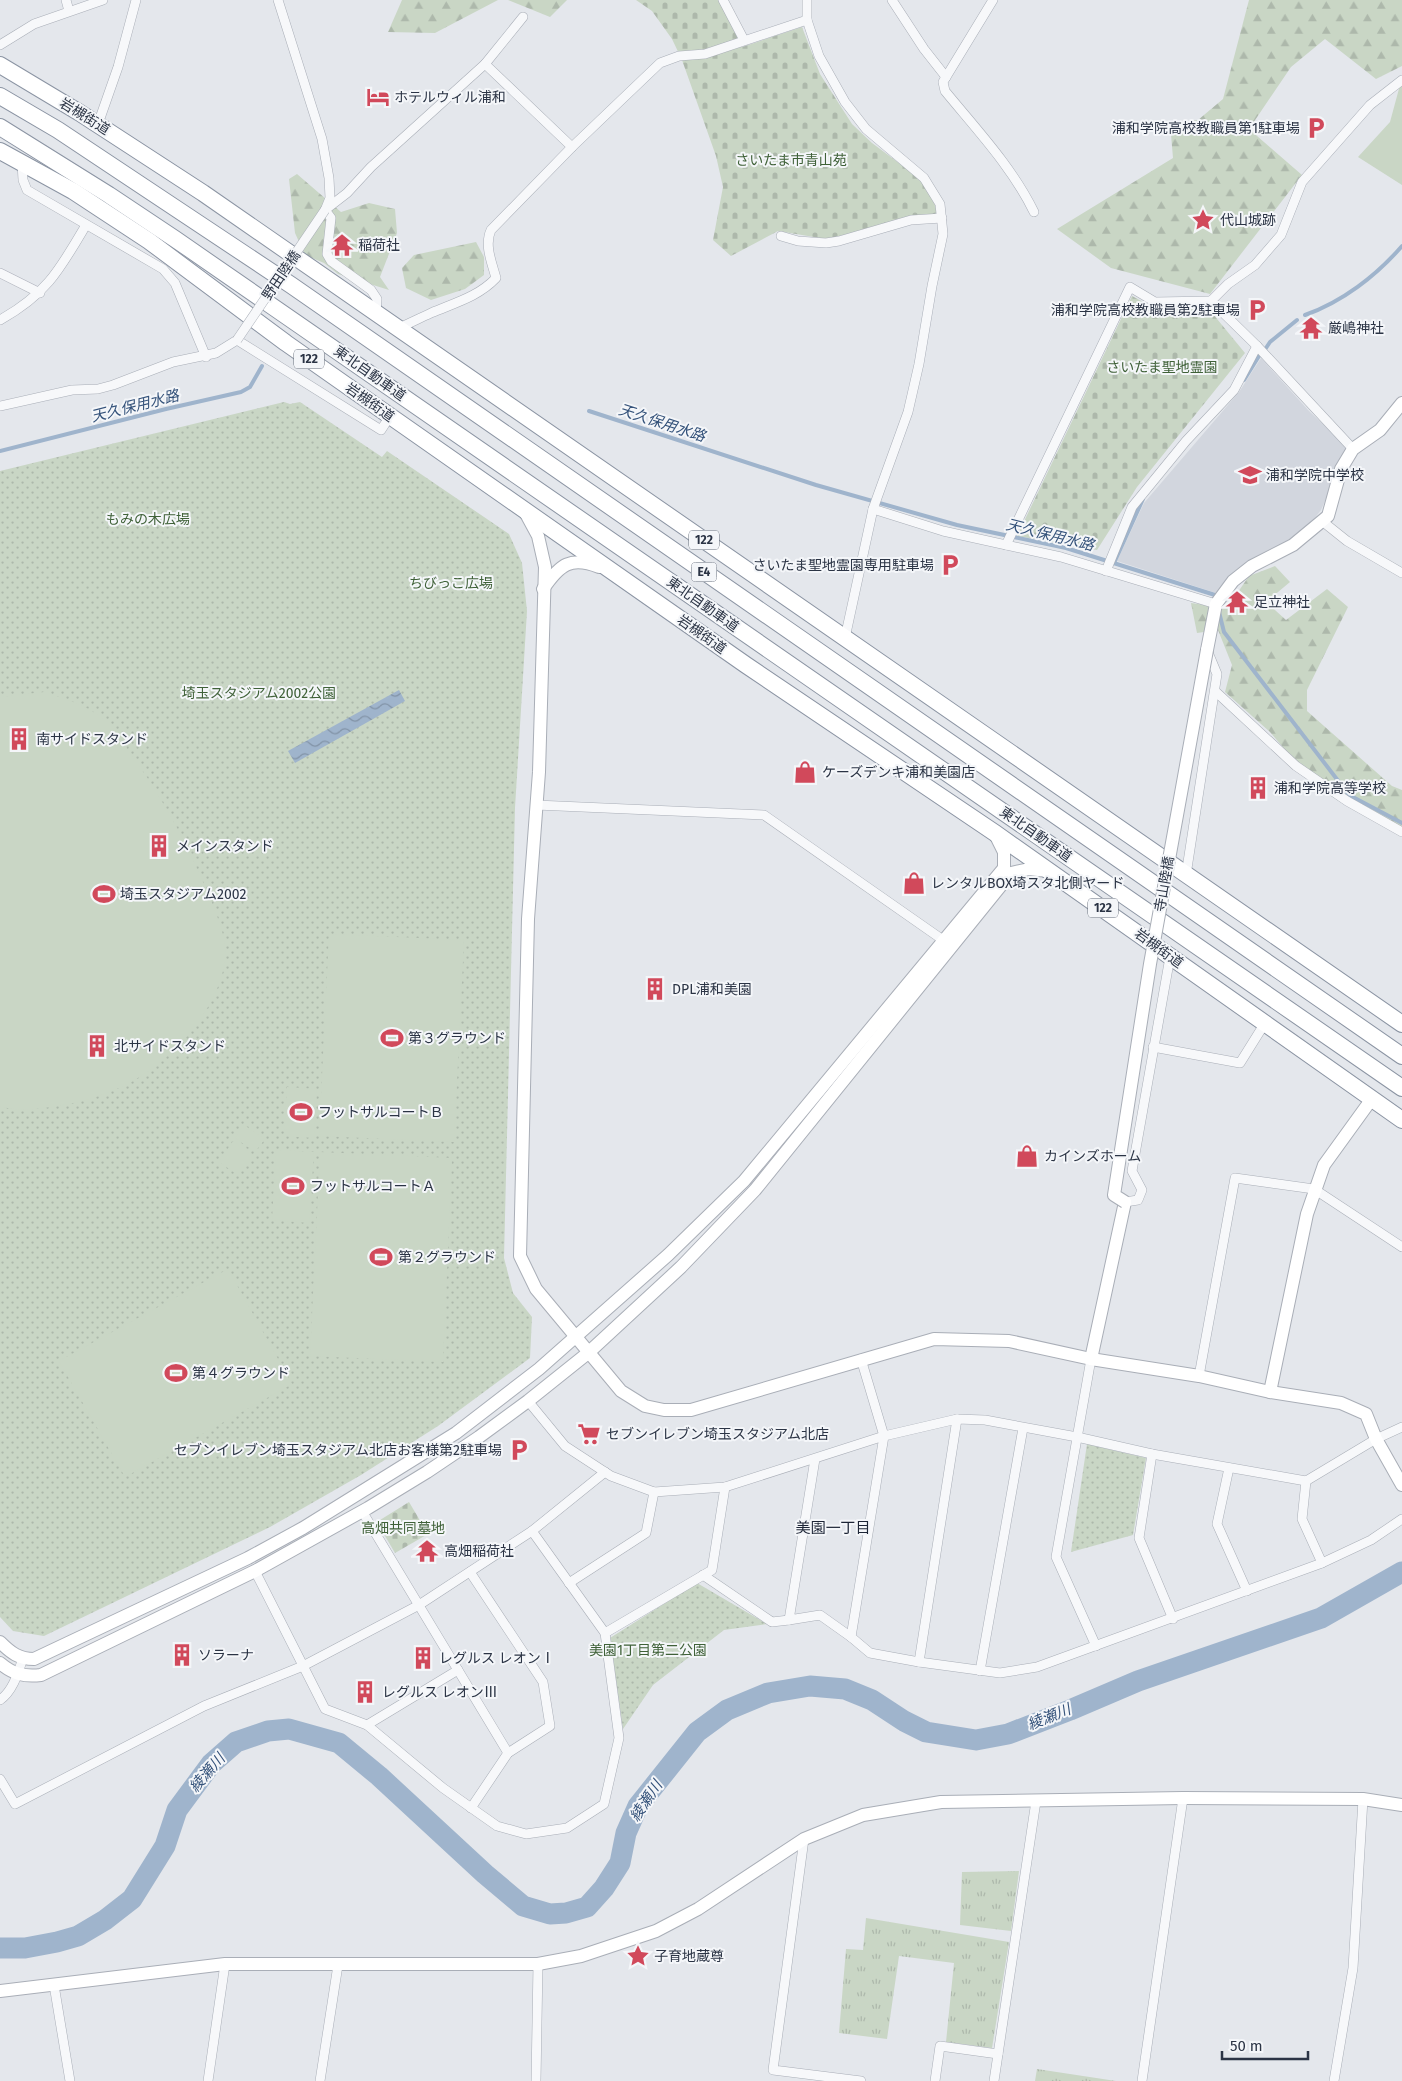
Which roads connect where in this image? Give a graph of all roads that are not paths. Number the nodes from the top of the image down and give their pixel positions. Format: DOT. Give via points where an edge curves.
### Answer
graph roads {
  1 [pos="66,0"];
  2 [pos="103,0"];
  3 [pos="136,0"];
  4 [pos="278,0"];
  5 [pos="723,0"];
  6 [pos="806,0"];
  7 [pos="892,0"];
  8 [pos="993,0"];
  9 [pos="69,11"];
  10 [pos="523,17"];
  11 [pos="807,20"];
  12 [pos="744,40"];
  13 [pos="1,42"];
  14 [pos="485,64"];
  15 [pos="0,65"];
  16 [pos="946,77"];
  17 [pos="1402,80"];
  18 [pos="0,96"];
  19 [pos="98,124"];
  20 [pos="0,127"];
  21 [pos="572,147"];
  22 [pos="0,150"];
  23 [pos="22,163"];
  24 [pos="325,210"];
  25 [pos="1034,212"];
  26 [pos="942,218"];
  27 [pos="86,225"];
  28 [pos="781,236"];
  29 [pos="172,258"];
  30 [pos="0,273"];
  31 [pos="166,274"];
  32 [pos="40,293"];
  33 [pos="1211,301"];
  34 [pos="376,312"];
  35 [pos="0,320"];
  36 [pos="399,328"];
  37 [pos="237,340"];
  38 [pos="1257,346"];
  39 [pos="206,356"];
  40 [pos="1402,403"];
  41 [pos="0,406"];
  42 [pos="390,416"];
  43 [pos="1353,449"];
  44 [pos="873,509"];
  45 [pos="524,510"];
  46 [pos="1322,521"];
  47 [pos="1006,545"];
  48 [pos="1106,571"];
  49 [pos="615,573"];
  50 [pos="1402,573"];
  51 [pos="544,589"];
  52 [pos="1216,604"];
  53 [pos="845,638"];
  54 [pos="1206,650"];
  55 [pos="1215,691"];
  56 [pos="536,805"];
  57 [pos="1402,832"];
  58 [pos="995,833"];
  59 [pos="1050,872"];
  60 [pos="1186,875"];
  61 [pos="943,940"];
  62 [pos="1170,957"];
  63 [pos="1265,1023"];
  64 [pos="1402,1024"];
  65 [pos="1153,1047"];
  66 [pos="1402,1056"];
  67 [pos="1402,1088"];
  68 [pos="1371,1100"];
  69 [pos="1402,1120"];
  70 [pos="1314,1189"];
  71 [pos="1125,1202"];
  72 [pos="1402,1247"];
  73 [pos="576,1338"];
  74 [pos="588,1353"];
  75 [pos="861,1359"];
  76 [pos="1092,1359"];
  77 [pos="1199,1376"];
  78 [pos="1270,1392"];
  79 [pos="528,1401"];
  80 [pos="956,1419"];
  81 [pos="1402,1427"];
  82 [pos="1023,1428"];
  83 [pos="884,1436"];
  84 [pos="1078,1437"];
  85 [pos="1376,1439"];
  86 [pos="1152,1454"];
  87 [pos="815,1459"];
  88 [pos="1229,1468"];
  89 [pos="606,1472"];
  90 [pos="1306,1481"];
  91 [pos="1402,1485"];
  92 [pos="726,1487"];
  93 [pos="654,1492"];
  94 [pos="362,1511"];
  95 [pos="1402,1519"];
  96 [pos="532,1531"];
  97 [pos="1322,1563"];
  98 [pos="255,1571"];
  99 [pos="470,1572"];
  100 [pos="703,1575"];
  101 [pos="569,1583"];
  102 [pos="1248,1591"];
  103 [pos="419,1605"];
  104 [pos="1173,1619"];
  105 [pos="788,1620"];
  106 [pos="605,1633"];
  107 [pos="851,1637"];
  108 [pos="0,1642"];
  109 [pos="1096,1646"];
  110 [pos="23,1658"];
  111 [pos="919,1662"];
  112 [pos="0,1663"];
  113 [pos="303,1666"];
  114 [pos="458,1670"];
  115 [pos="980,1670"];
  116 [pos="17,1674"];
  117 [pos="0,1700"];
  118 [pos="367,1725"];
  119 [pos="508,1753"];
  120 [pos="0,1779"];
  121 [pos="1183,1798"];
  122 [pos="1363,1799"];
  123 [pos="1036,1801"];
  124 [pos="1402,1805"];
  125 [pos="471,1808"];
  126 [pos="804,1839"];
  127 [pos="225,1964"];
  128 [pos="538,1964"];
  129 [pos="338,1965"];
  130 [pos="54,1985"];
  131 [pos="0,1991"];
  132 [pos="998,2054"];
  133 [pos="70,2081"];
  134 [pos="208,2081"];
  135 [pos="320,2081"];
  136 [pos="536,2081"];
  137 [pos="861,2081"];
  138 [pos="935,2081"];
  139 [pos="994,2081"];
  140 [pos="1142,2081"];
  141 [pos="1334,2081"];
  1 -- 9 [label="street"];
  2 -- 9 [label="street"];
  3 -- 19 [label="street"];
  4 -- 24 [label="street" via="322,139 330,198"];
  5 -- 12 [label="street"];
  6 -- 11 [label="street"];
  7 -- 16 [label="street"];
  8 -- 16 [label="street"];
  9 -- 13 [label="street" via="34,24"];
  10 -- 14 [label="street"];
  11 -- 12 [label="street"];
  11 -- 26 [label="street" via="819,56 845,102 866,129 924,178 940,204"];
  12 -- 21 [label="street" via="705,54 679,56 660,63"];
  14 -- 21 [label="street"];
  14 -- 24 [label="street"];
  15 -- 19 [label="highway, 岩槻街道 / 122"];
  16 -- 25 [label="street" via="943,82 945,91 1002,160"];
  17 -- 33 [label="street" via="1370,105 1302,182 1281,235 1255,265"];
  18 -- 66 [label="highway, 東北自動車道 / E4" via="58,130 291,285"];
  19 -- 34 [label="highway, 岩槻街道 / 122"];
  20 -- 67 [label="highway, 東北自動車道 / E4" via="192,250"];
  21 -- 36 [label="street" via="491,230 487,238 496,278 486,288 462,301"];
  22 -- 23 [label="highway, 岩槻街道 / 122"];
  23 -- 27 [label="street" via="27,190"];
  23 -- 29 [label="highway, 岩槻街道 / 122" via="73,190"];
  24 -- 34 [label="street" via="331,218 327,254 331,261 371,290 378,299"];
  24 -- 37 [label="street, 野田陸橋, bridge"];
  26 -- 28 [label="street" via="910,220 826,243"];
  26 -- 44 [label="street" via="943,234 911,402"];
  27 -- 31 [label="street"];
  27 -- 32 [label="street" via="59,271"];
  29 -- 31 [label="street"];
  29 -- 42 [label="highway, 岩槻街道 / 122"];
  30 -- 32 [label="street"];
  31 -- 39 [label="street" via="175,283"];
  32 -- 35 [label="street"];
  33 -- 38 [label="street"];
  33 -- 47 [label="street" via="1155,302 1130,287"];
  34 -- 36 [label="highway, 岩槻街道 / 122"];
  36 -- 53 [label="highway, 岩槻街道 / 122"];
  37 -- 39 [label="street"];
  37 -- 42 [label="street" via="381,430"];
  38 -- 43 [label="street"];
  38 -- 48 [label="street" via="1234,390 1132,506"];
  39 -- 41 [label="street" via="172,362 98,389 72,390"];
  40 -- 43 [label="street" via="1380,430"];
  42 -- 45 [label="highway, 岩槻街道 / 122"];
  43 -- 46 [label="street" via="1341,470 1328,516"];
  44 -- 47 [label="street" via="943,531"];
  44 -- 53 [label="street"];
  45 -- 49 [label="highway, 岩槻街道 / 122"];
  45 -- 51 [label="street" via="542,548"];
  46 -- 50 [label="street" via="1348,541"];
  46 -- 52 [label="street" via="1294,545 1252,566 1233,580"];
  47 -- 48 [label="street"];
  48 -- 52 [label="street"];
  49 -- 51 [label="street" via="584,562 574,562 552,576"];
  49 -- 58 [label="highway, 岩槻街道 / 122"];
  51 -- 56 [label="street"];
  52 -- 54 [label="street"];
  53 -- 60 [label="highway, 岩槻街道 / 122"];
  54 -- 55 [label="street" via="1217,674"];
  54 -- 71 [label="street, 寺山陸橋, bridge" via="1150,964 1114,1195"];
  55 -- 57 [label="street" via="1296,766 1347,801"];
  55 -- 60 [label="street"];
  56 -- 61 [label="street" via="764,815"];
  56 -- 73 [label="street" via="528,919 520,1256 536,1289"];
  58 -- 59 [label="highway, 岩槻街道 / 122"];
  58 -- 61 [label="street" via="1004,852 1004,868"];
  59 -- 62 [label="highway, 岩槻街道 / 122"];
  59 -- 74 [label="street" via="1029,869 1011,873 755,1190 681,1267"];
  60 -- 64 [label="highway, 岩槻街道 / 122"];
  61 -- 73 [label="street" via="744,1181"];
  62 -- 63 [label="highway, 岩槻街道 / 122"];
  62 -- 65 [label="street"];
  63 -- 65 [label="street" via="1240,1063"];
  63 -- 68 [label="highway, 岩槻街道 / 122"];
  65 -- 71 [label="street" via="1132,1170 1142,1190 1138,1200"];
  68 -- 69 [label="highway, 岩槻街道 / 122"];
  68 -- 70 [label="street" via="1324,1165"];
  70 -- 72 [label="street"];
  70 -- 77 [label="street" via="1235,1178"];
  70 -- 78 [label="street"];
  71 -- 76 [label="street"];
  73 -- 74 [label="street"];
  73 -- 110 [label="street" via="456,1433 303,1528 248,1558 48,1654 34,1659"];
  74 -- 75 [label="street" via="621,1391 645,1406 664,1410 691,1410"];
  74 -- 79 [label="street"];
  75 -- 76 [label="street" via="934,1339 1009,1342"];
  75 -- 83 [label="street"];
  76 -- 77 [label="street"];
  76 -- 84 [label="street"];
  77 -- 78 [label="street"];
  78 -- 85 [label="street" via="1341,1403 1366,1414"];
  79 -- 89 [label="street" via="565,1446"];
  79 -- 94 [label="street" via="427,1472"];
  80 -- 82 [label="street" via="984,1420"];
  80 -- 83 [label="street"];
  80 -- 111 [label="street"];
  81 -- 85 [label="street"];
  82 -- 84 [label="street"];
  82 -- 115 [label="street"];
  83 -- 87 [label="street"];
  83 -- 107 [label="street"];
  84 -- 86 [label="street"];
  84 -- 109 [label="street" via="1056,1557"];
  85 -- 90 [label="street"];
  85 -- 91 [label="street"];
  86 -- 88 [label="street"];
  86 -- 104 [label="street" via="1139,1538"];
  87 -- 92 [label="street"];
  87 -- 105 [label="street"];
  88 -- 90 [label="street"];
  88 -- 102 [label="street" via="1216,1524"];
  89 -- 93 [label="street"];
  89 -- 96 [label="street"];
  90 -- 97 [label="street" via="1302,1519"];
  92 -- 93 [label="street"];
  92 -- 100 [label="street" via="712,1570"];
  93 -- 101 [label="street" via="646,1533"];
  94 -- 98 [label="street"];
  94 -- 103 [label="street"];
  95 -- 97 [label="street" via="1372,1540"];
  96 -- 99 [label="street"];
  96 -- 101 [label="street"];
  97 -- 102 [label="street"];
  98 -- 113 [label="street"];
  98 -- 116 [label="street" via="55,1669 26,1677"];
  99 -- 103 [label="street"];
  99 -- 119 [label="street" via="543,1682 550,1726"];
  100 -- 105 [label="street" via="772,1622"];
  100 -- 106 [label="street"];
  101 -- 106 [label="street"];
  102 -- 104 [label="street"];
  103 -- 113 [label="street"];
  103 -- 114 [label="street"];
  104 -- 109 [label="street"];
  105 -- 107 [label="street" via="820,1615"];
  106 -- 125 [label="street" via="619,1738 604,1804 567,1828 526,1834 497,1826"];
  107 -- 111 [label="street" via="870,1653"];
  108 -- 110 [label="street"];
  109 -- 115 [label="street" via="1037,1667 1000,1673"];
  110 -- 116 [label="street"];
  111 -- 115 [label="street"];
  112 -- 116 [label="street"];
  113 -- 118 [label="street" via="325,1709"];
  113 -- 120 [label="street" via="204,1706 15,1804"];
  114 -- 118 [label="street"];
  114 -- 119 [label="street"];
  116 -- 117 [label="street" via="5,1697"];
  118 -- 125 [label="street"];
  119 -- 125 [label="street"];
  121 -- 122 [label="street"];
  121 -- 123 [label="street"];
  121 -- 140 [label="street"];
  122 -- 124 [label="street"];
  122 -- 141 [label="street" via="1353,1968"];
  123 -- 126 [label="street" via="941,1802 863,1815"];
  123 -- 132 [label="street"];
  126 -- 128 [label="street" via="698,1909 656,1931 581,1956"];
  126 -- 137 [label="street" via="773,2070"];
  127 -- 129 [label="street"];
  127 -- 130 [label="street"];
  127 -- 134 [label="street"];
  128 -- 129 [label="street"];
  128 -- 136 [label="street"];
  129 -- 135 [label="street"];
  130 -- 131 [label="street"];
  130 -- 133 [label="street"];
  132 -- 138 [label="street" via="940,2046"];
  132 -- 139 [label="street"];
}
